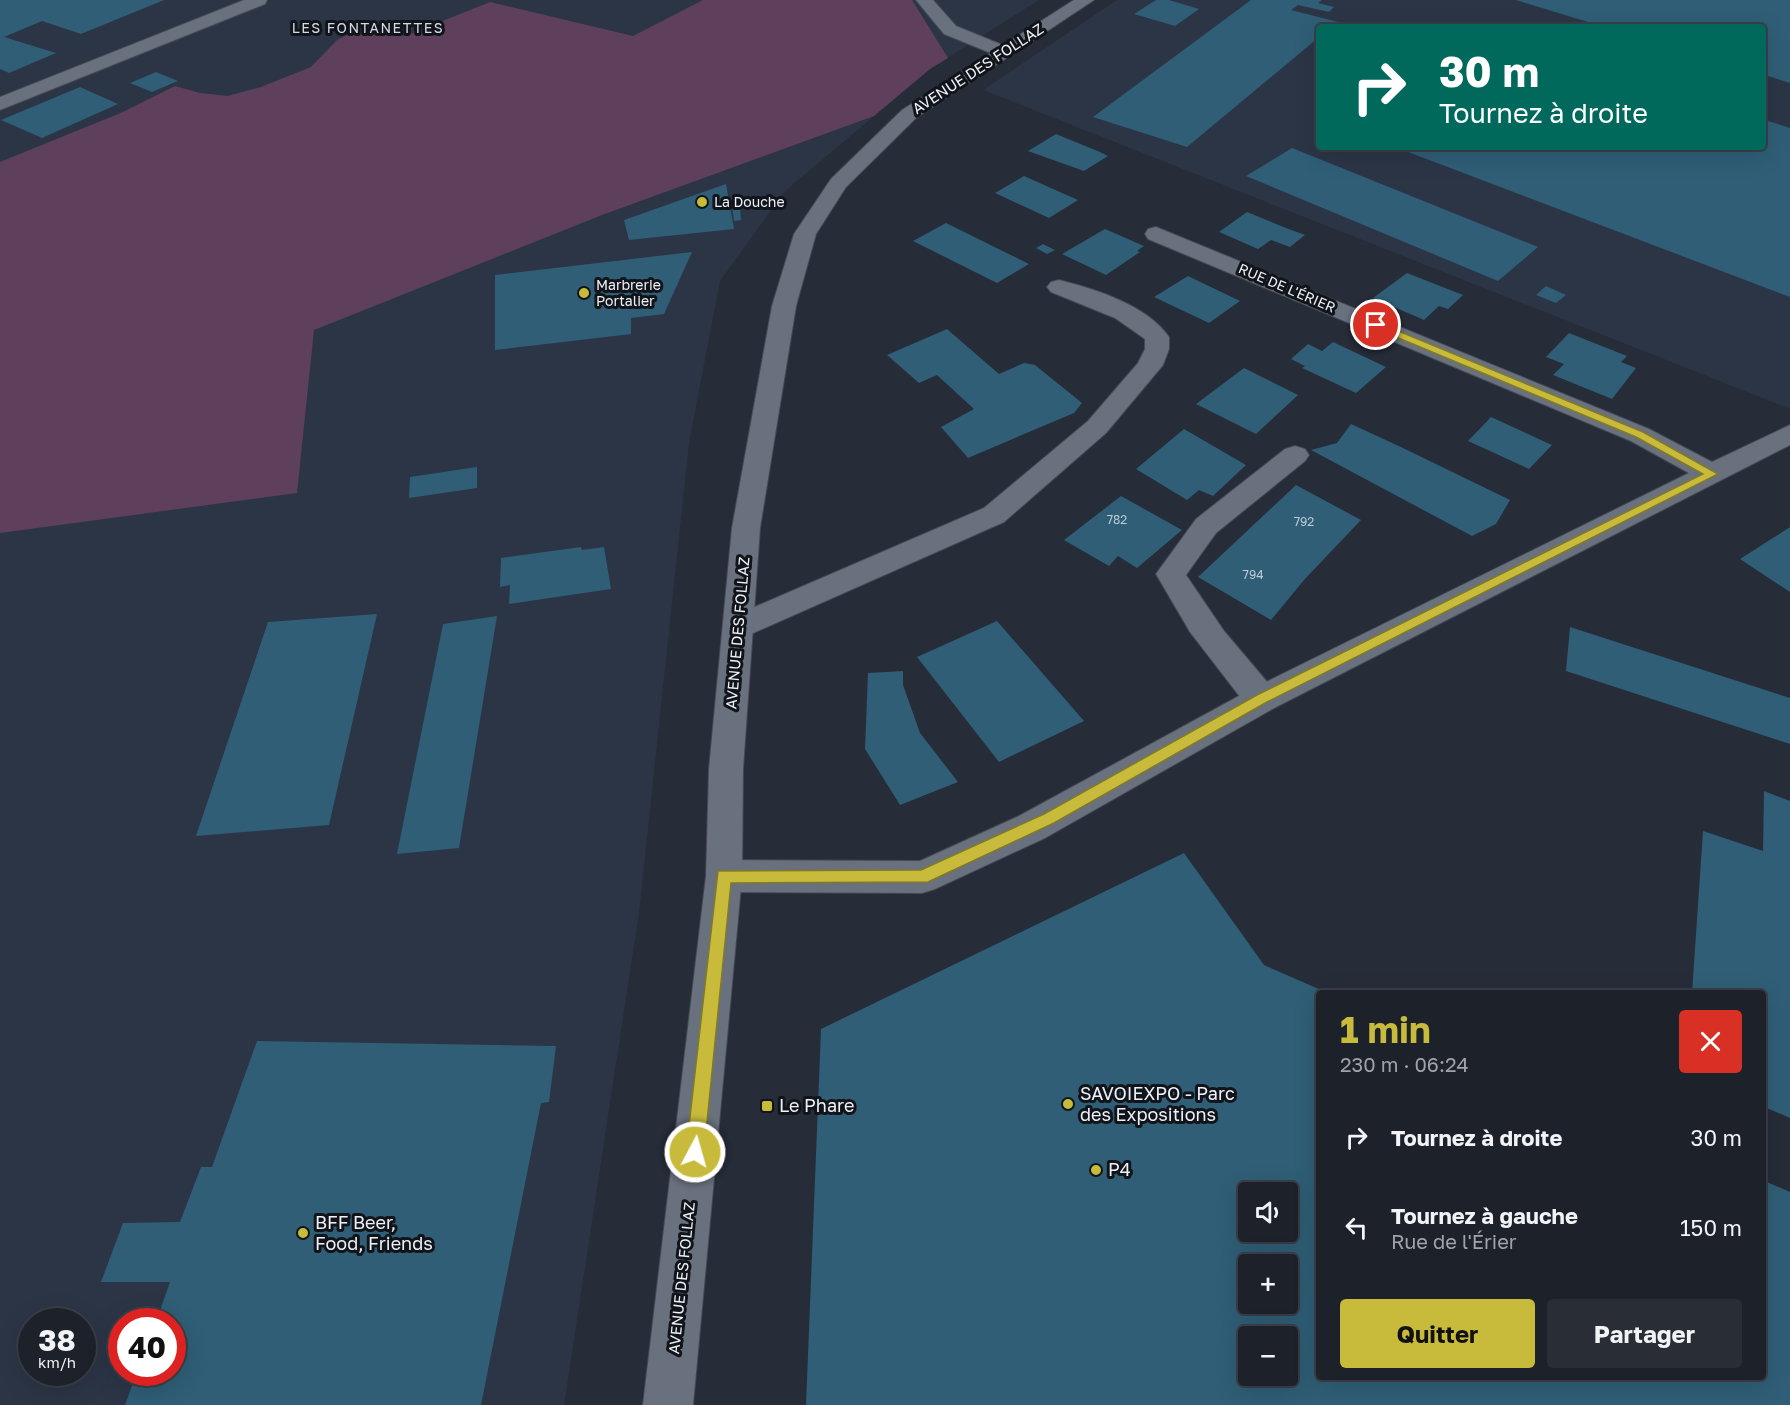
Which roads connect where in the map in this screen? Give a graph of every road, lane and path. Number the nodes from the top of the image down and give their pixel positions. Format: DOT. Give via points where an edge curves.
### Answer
graph roads {
  1 [pos="259,0"];
  2 [pos="924,0"];
  3 [pos="1086,0"];
  4 [pos="1004,52"];
  5 [pos="0,104"];
  6 [pos="1156,234"];
  7 [pos="1059,287"];
  8 [pos="1790,434"];
  9 [pos="1296,455"];
  10 [pos="1713,474"];
  11 [pos="740,626"];
  12 [pos="1262,699"];
  13 [pos="724,876"];
  14 [pos="668,1405"];
  1 -- 5 [label="street"];
  2 -- 4 [label="street" via="950,30"];
  3 -- 4 [label="street, AVENUE DES FOLLAZ"];
  4 -- 11 [label="street, AVENUE DES FOLLAZ" via="909,114 838,183 805,234 784,306 748,516"];
  6 -- 10 [label="street, RUE DE L'ÉRIER" via="1640,435"];
  7 -- 11 [label="street" via="1141,321 1158,337 1150,365 1097,427 994,515"];
  8 -- 10 [label="street"];
  9 -- 12 [label="street" via="1206,526 1171,574 1191,612"];
  10 -- 12 [label="street"];
  11 -- 13 [label="street, AVENUE DES FOLLAZ" via="726,769"];
  12 -- 13 [label="street" via="1082,801 922,877"];
  13 -- 14 [label="street, AVENUE DES FOLLAZ"];
}
